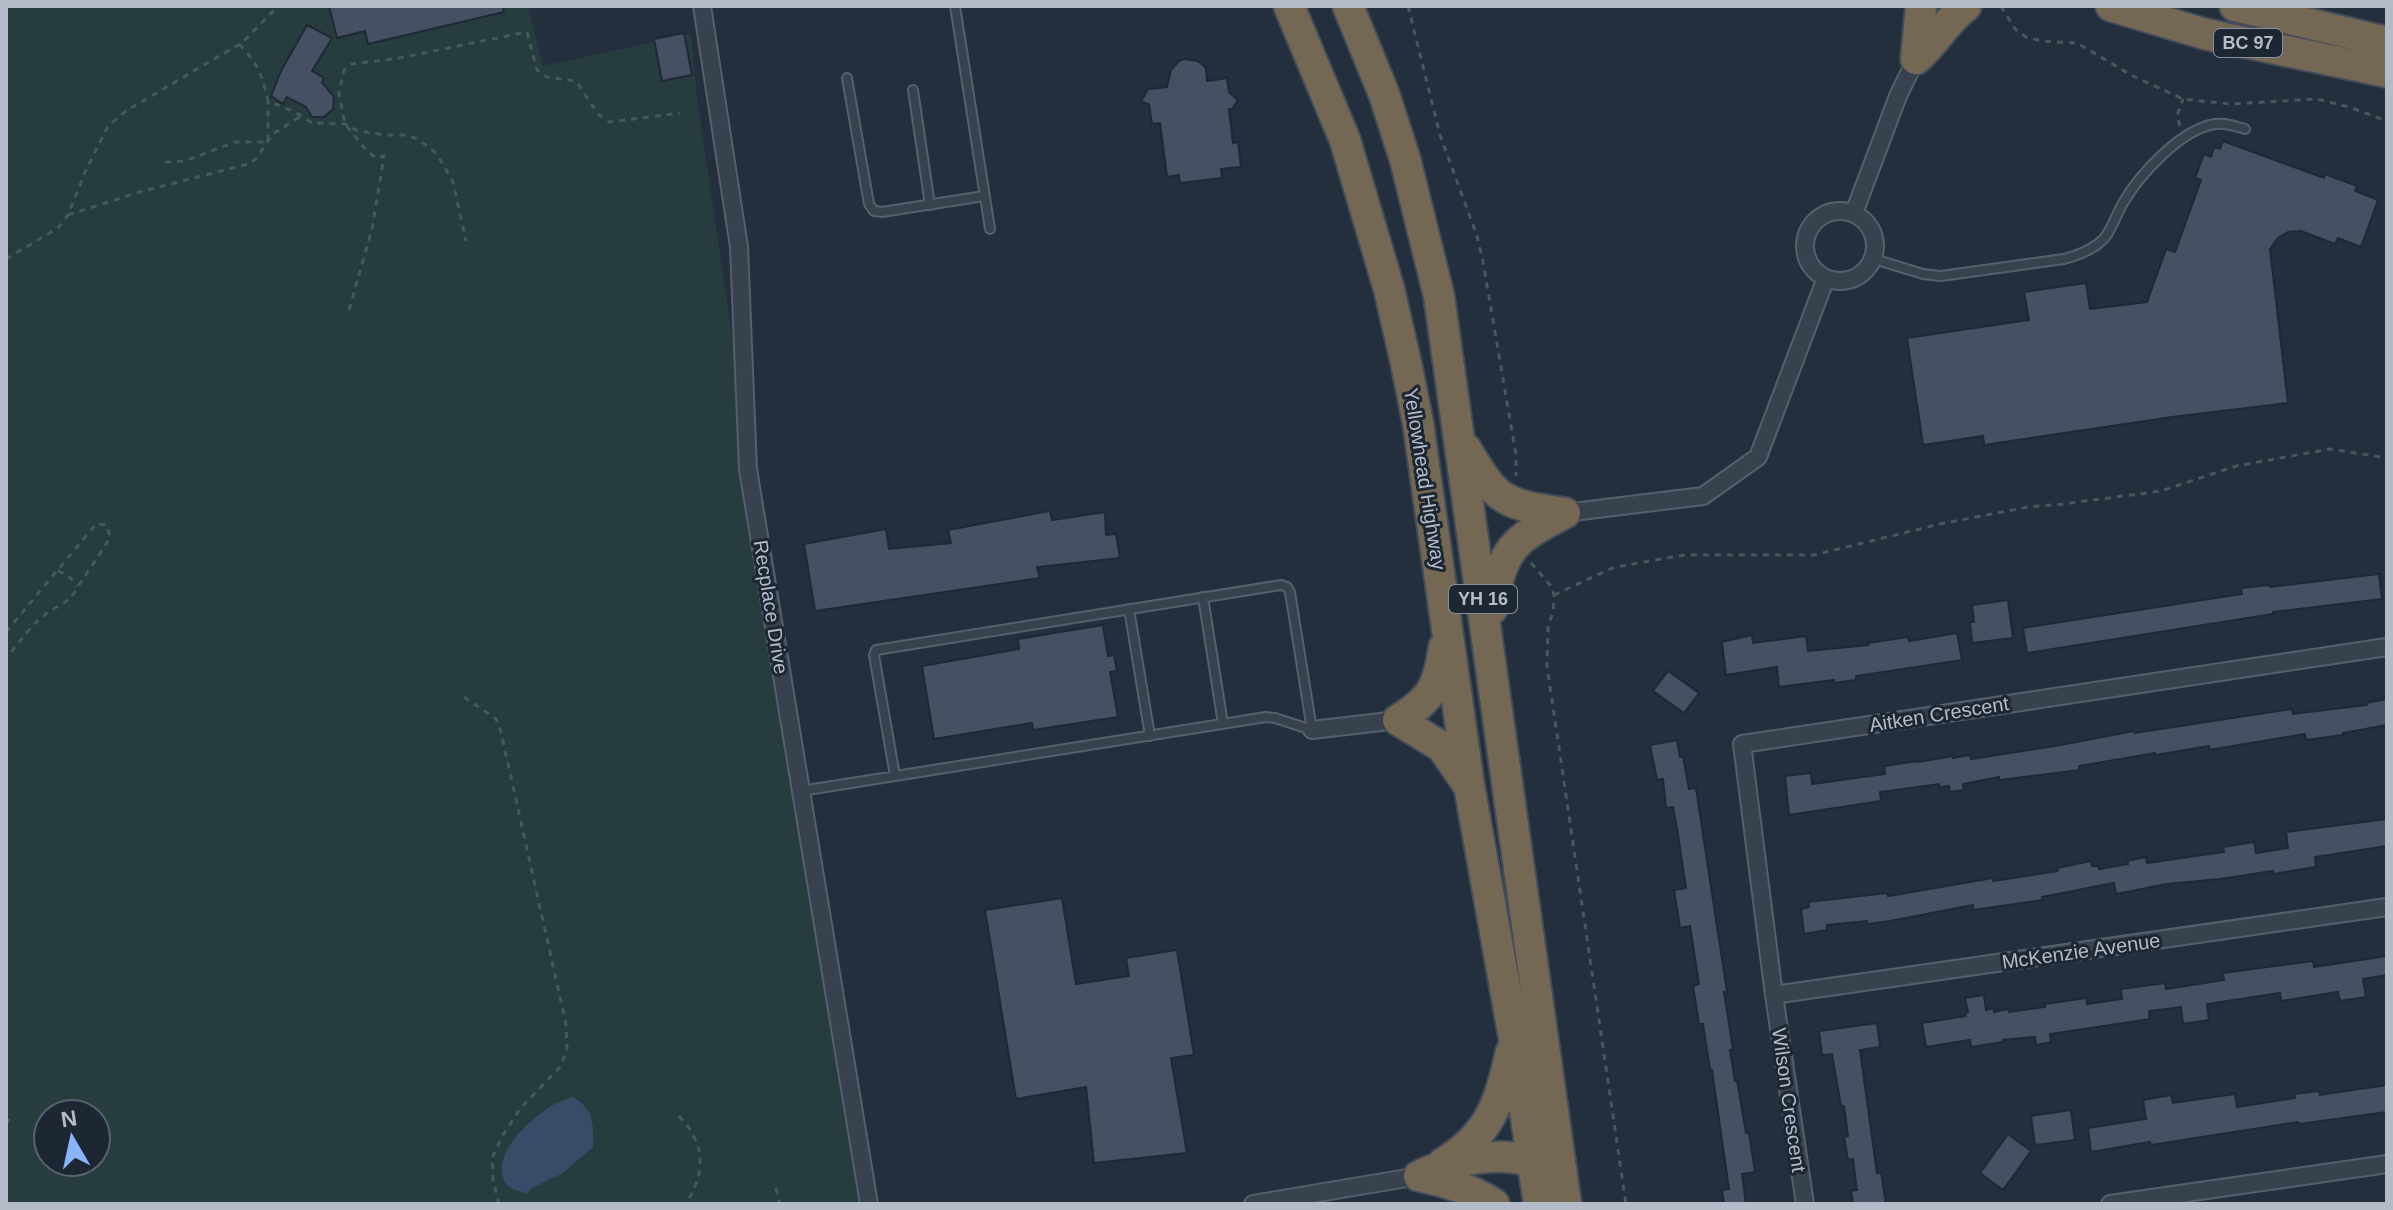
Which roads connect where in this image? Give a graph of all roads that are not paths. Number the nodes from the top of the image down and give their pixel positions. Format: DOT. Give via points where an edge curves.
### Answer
graph roads {
  1 [pos="702,6"];
  2 [pos="955,6"];
  3 [pos="1289,6"];
  4 [pos="1348,6"];
  5 [pos="1966,6"];
  6 [pos="2111,6"];
  7 [pos="2235,6"];
  8 [pos="1925,12"];
  9 [pos="2387,42"];
  10 [pos="1916,59"];
  11 [pos="2387,72"];
  12 [pos="847,78"];
  13 [pos="913,90"];
  14 [pos="2245,129"];
  15 [pos="984,196"];
  16 [pos="930,205"];
  17 [pos="1854,213"];
  18 [pos="990,229"];
  19 [pos="1874,259"];
  20 [pos="1826,278"];
  21 [pos="1459,435"];
  22 [pos="1565,513"];
  23 [pos="1203,597"];
  24 [pos="1129,609"];
  25 [pos="1447,626"];
  26 [pos="1487,630"];
  27 [pos="2387,647"];
  28 [pos="1398,720"];
  29 [pos="1223,724"];
  30 [pos="1312,730"];
  31 [pos="1150,736"];
  32 [pos="895,776"];
  33 [pos="1469,785"];
  34 [pos="801,791"];
  35 [pos="2387,907"];
  36 [pos="1774,995"];
  37 [pos="1514,1038"];
  38 [pos="1533,1162"];
  39 [pos="2387,1164"];
  40 [pos="1428,1171"];
  41 [pos="869,1204"];
  42 [pos="1253,1204"];
  43 [pos="1494,1204"];
  44 [pos="1539,1204"];
  45 [pos="1557,1204"];
  46 [pos="1566,1204"];
  47 [pos="1805,1204"];
  48 [pos="2110,1204"];
  1 -- 34 [label="street, Recplace Drive" via="739,247 748,469"];
  2 -- 15 [label="lane"];
  3 -- 25 [label="highway, Yellowhead Highway / YH 16" via="1345,140 1389,289 1418,423"];
  4 -- 21 [label="highway, Yellowhead Highway / YH 16" via="1384,94 1426,240"];
  5 -- 10 [label="highway"];
  6 -- 11 [label="highway, BC 97" via="2205,34"];
  7 -- 9 [label="highway, BC 97"];
  8 -- 10 [label="highway"];
  10 -- 17 [label="street"];
  12 -- 16 [label="lane" via="869,204 882,212"];
  13 -- 16 [label="lane"];
  14 -- 19 [label="lane" via="2214,124 2183,139 2140,177 2106,236 2080,255 1941,276"];
  15 -- 16 [label="lane"];
  15 -- 18 [label="lane"];
  17 -- 19 [label="street" via="1873,232"];
  17 -- 20 [label="street" via="1827,213 1806,235 1807,257"];
  19 -- 20 [label="street" via="1852,279"];
  20 -- 22 [label="street" via="1758,457 1703,496"];
  21 -- 22 [label="highway" via="1483,477 1508,501"];
  21 -- 26 [label="highway, Yellowhead Highway / YH 16"];
  22 -- 26 [label="highway" via="1529,532 1507,553"];
  23 -- 24 [label="lane"];
  23 -- 29 [label="lane"];
  23 -- 30 [label="lane" via="1287,587"];
  24 -- 31 [label="lane"];
  24 -- 32 [label="lane" via="876,650"];
  25 -- 28 [label="highway" via="1435,685 1422,705"];
  25 -- 33 [label="highway, Yellowhead Highway / YH 16"];
  26 -- 46 [label="highway, Yellowhead Highway / YH 16"];
  27 -- 36 [label="street, Aitken Crescent" via="1742,744"];
  28 -- 30 [label="street"];
  28 -- 33 [label="highway" via="1442,747"];
  29 -- 30 [label="lane" via="1275,718"];
  29 -- 31 [label="lane"];
  31 -- 32 [label="lane"];
  32 -- 34 [label="lane"];
  33 -- 37 [label="highway, Yellowhead Highway / YH 16"];
  34 -- 41 [label="street, Recplace Drive"];
  35 -- 36 [label="street, McKenzie Avenue"];
  36 -- 47 [label="street, Wilson Crescent"];
  37 -- 38 [label="highway, Yellowhead Highway / YH 16"];
  37 -- 40 [label="highway" via="1496,1109 1476,1136"];
  38 -- 40 [label="highway" via="1495,1157"];
  38 -- 44 [label="highway, Yellowhead Highway / YH 16"];
  38 -- 45 [label="highway" via="1548,1177"];
  39 -- 48 [label="street"];
  40 -- 42 [label="street"];
  40 -- 43 [label="highway"];
}
